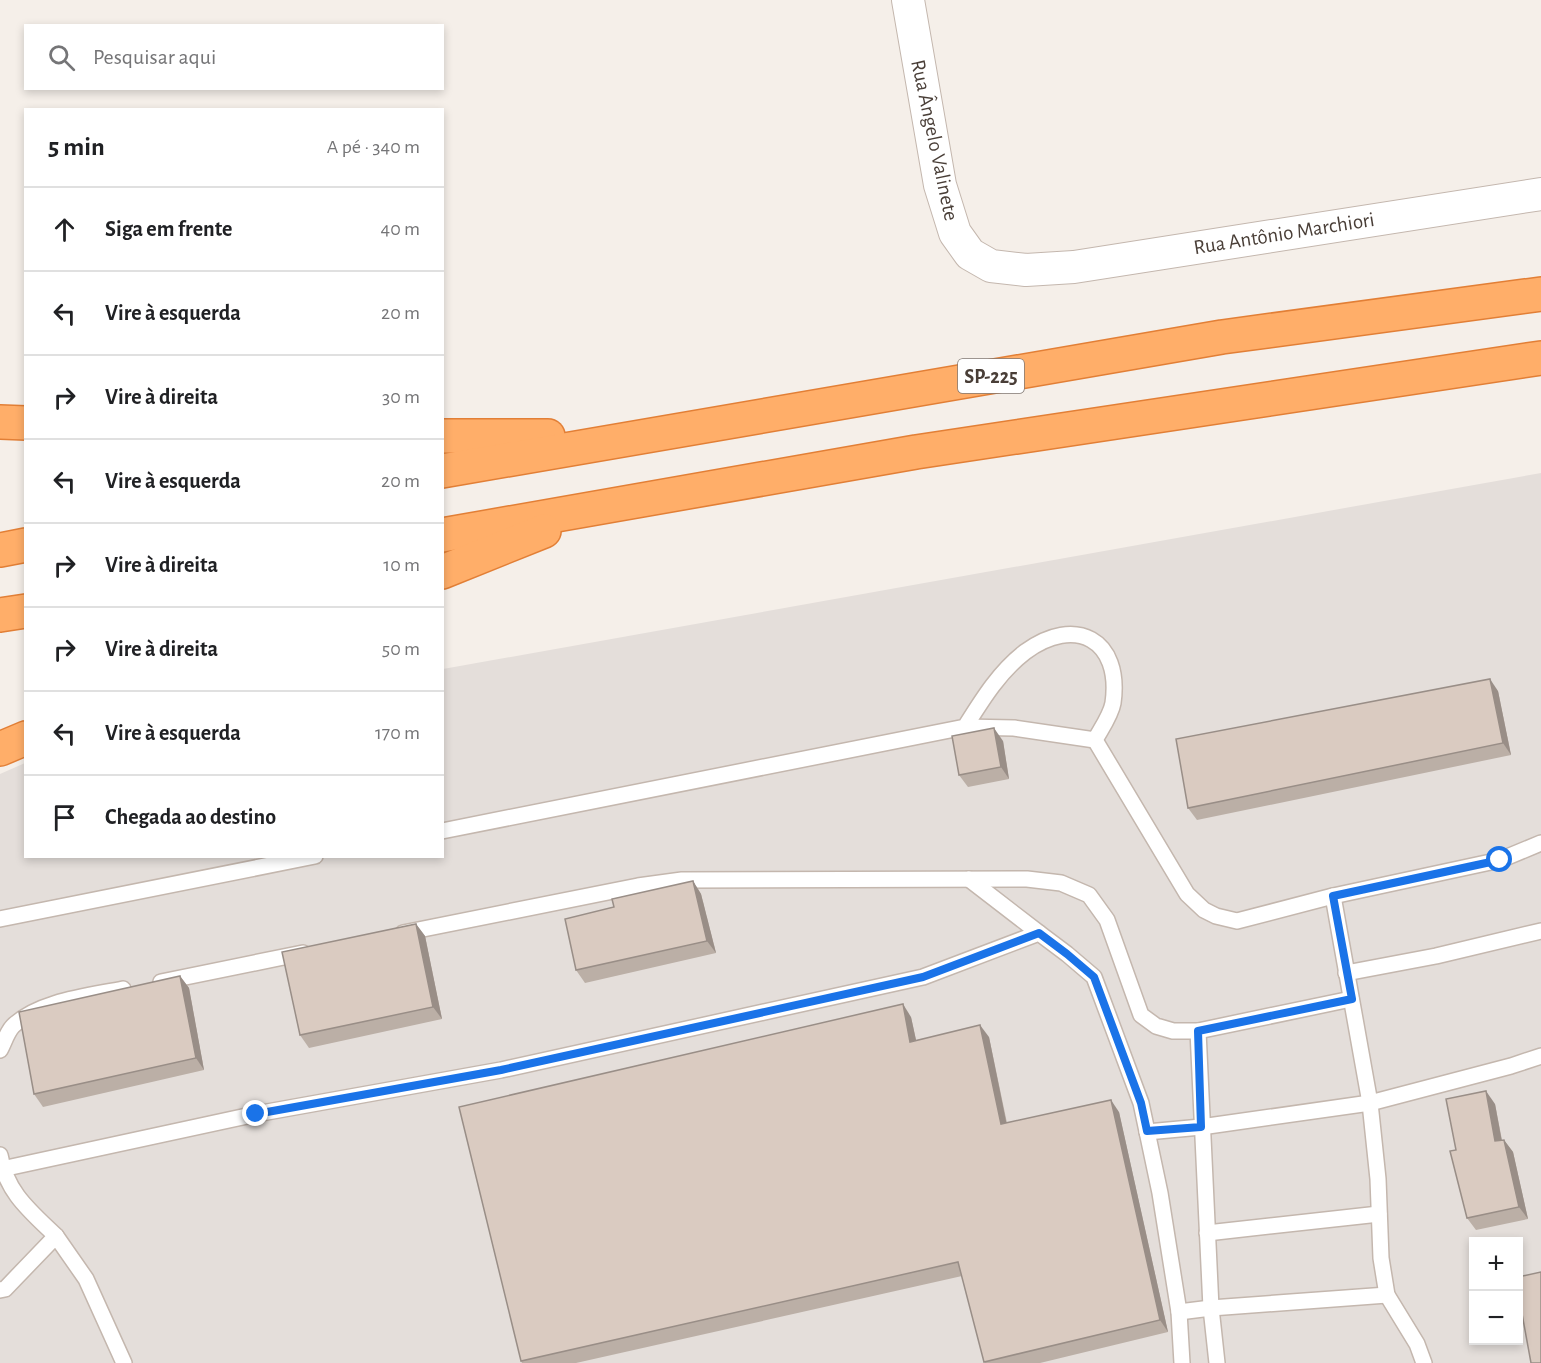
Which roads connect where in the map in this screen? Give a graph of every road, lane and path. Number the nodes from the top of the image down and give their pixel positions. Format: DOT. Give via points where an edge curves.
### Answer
graph roads {
  1 [pos="908,0"];
  2 [pos="1541,194"];
  3 [pos="1026,270"];
  4 [pos="1541,294"];
  5 [pos="1541,358"];
  6 [pos="0,422"];
  7 [pos="24,423"];
  8 [pos="444,436"];
  9 [pos="634,436"];
  10 [pos="444,471"];
  11 [pos="611,504"];
  12 [pos="444,535"];
  13 [pos="24,545"];
  14 [pos="0,550"];
  15 [pos="444,571"];
  16 [pos="24,611"];
  17 [pos="0,615"];
  18 [pos="965,727"];
  19 [pos="24,739"];
  20 [pos="1095,740"];
  21 [pos="0,749"];
  22 [pos="444,831"];
  23 [pos="1541,843"];
  24 [pos="305,858"];
  25 [pos="969,879"];
  26 [pos="1333,896"];
  27 [pos="0,920"];
  28 [pos="1541,931"];
  29 [pos="1039,933"];
  30 [pos="393,935"];
  31 [pos="323,949"];
  32 [pos="1346,973"];
  33 [pos="1352,999"];
  34 [pos="1198,1031"];
  35 [pos="0,1050"];
  36 [pos="1541,1056"];
  37 [pos="1370,1103"];
  38 [pos="1201,1127"];
  39 [pos="1147,1131"];
  40 [pos="1,1162"];
  41 [pos="1379,1214"];
  42 [pos="1207,1233"];
  43 [pos="56,1236"];
  44 [pos="0,1290"];
  45 [pos="1387,1295"];
  46 [pos="1210,1308"];
  47 [pos="1179,1312"];
  48 [pos="124,1363"];
  49 [pos="1182,1363"];
  50 [pos="1217,1363"];
  51 [pos="1424,1363"];
  1 -- 3 [label="street, Rua Ângelo Valinete" via="940,185 955,233 970,254 991,266"];
  2 -- 3 [label="street, Rua Antônio Marchiori" via="1074,267"];
  4 -- 9 [label="highway, SP-225" via="1222,337"];
  5 -- 11 [label="highway" via="916,452"];
  6 -- 7 [label="highway"];
  8 -- 9 [label="highway"];
  9 -- 10 [label="highway, SP-225"];
  11 -- 12 [label="highway"];
  11 -- 15 [label="highway"];
  13 -- 14 [label="highway"];
  16 -- 17 [label="highway"];
  18 -- 20 [label="lane" via="1014,728"];
  18 -- 20 [label="lane" via="995,681 1026,652 1048,640 1072,634 1091,638 1109,657 1114,680 1113,705"];
  18 -- 22 [label="lane"];
  19 -- 21 [label="highway"];
  20 -- 26 [label="lane" via="1187,894 1204,910 1236,921"];
  23 -- 26 [label="lane" via="1500,860"];
  24 -- 27 [label="lane"];
  25 -- 29 [label="lane"];
  25 -- 30 [label="lane" via="682,880"];
  25 -- 34 [label="lane" via="1061,883 1089,895 1107,920 1141,1015 1156,1026 1173,1031"];
  26 -- 32 [label="lane"];
  28 -- 32 [label="lane"];
  29 -- 39 [label="lane" via="1094,977 1141,1103"];
  29 -- 40 [label="lane" via="923,977 501,1070"];
  31 -- 35 [label="lane" via="66,1001 28,1014 11,1028"];
  32 -- 33 [label="lane"];
  33 -- 34 [label="lane"];
  33 -- 37 [label="lane"];
  34 -- 38 [label="lane"];
  36 -- 37 [label="lane"];
  37 -- 38 [label="lane"];
  37 -- 41 [label="lane"];
  38 -- 39 [label="lane"];
  38 -- 42 [label="lane"];
  39 -- 47 [label="lane"];
  40 -- 43 [label="lane" via="18,1199"];
  41 -- 42 [label="lane"];
  41 -- 45 [label="lane"];
  42 -- 46 [label="lane"];
  43 -- 44 [label="lane"];
  43 -- 48 [label="lane" via="86,1279"];
  45 -- 46 [label="lane"];
  45 -- 51 [label="lane"];
  46 -- 47 [label="lane"];
  46 -- 50 [label="lane"];
  47 -- 49 [label="lane"];
}
